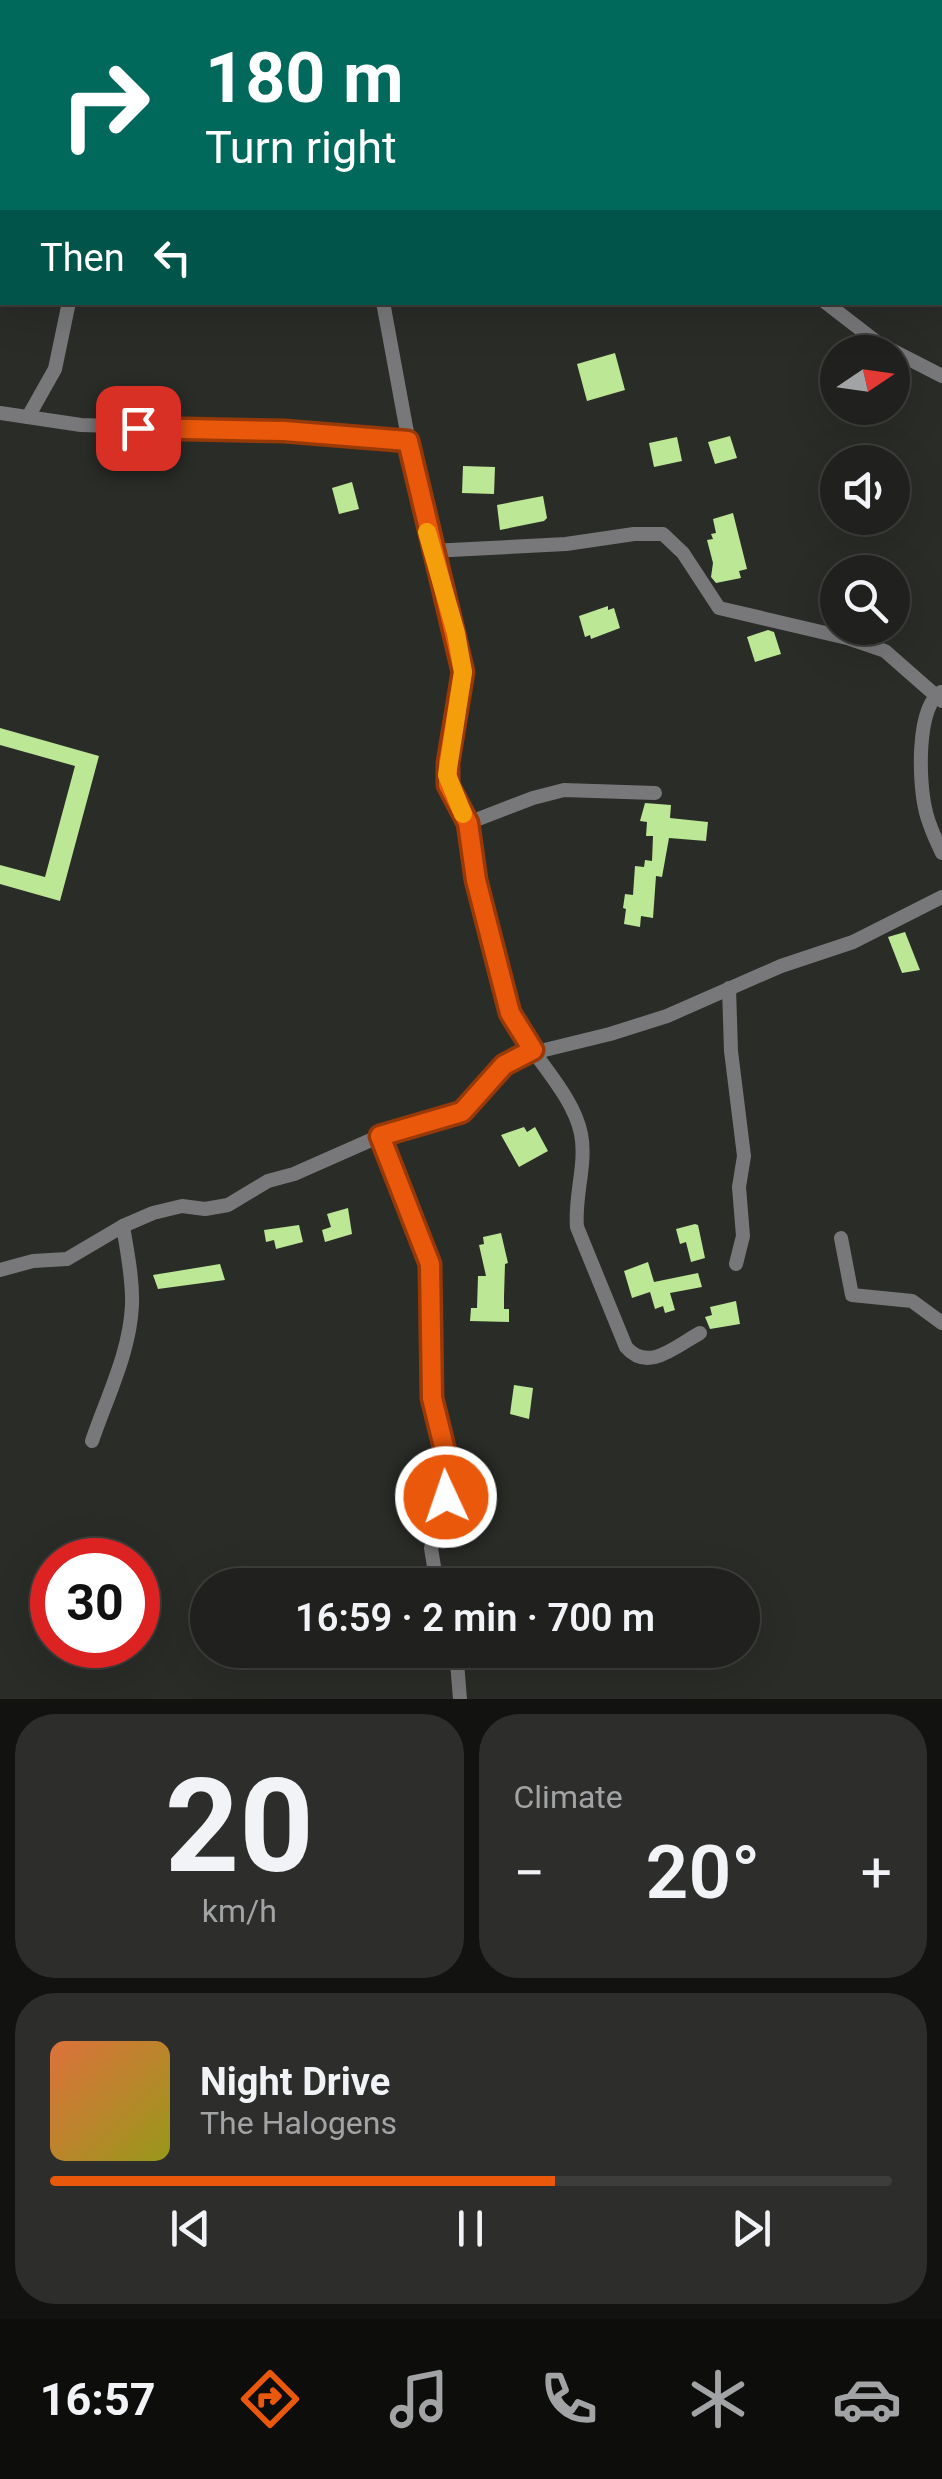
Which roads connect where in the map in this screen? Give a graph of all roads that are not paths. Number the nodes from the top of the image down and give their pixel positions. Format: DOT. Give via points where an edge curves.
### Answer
graph roads {
  1 [pos="68,305"];
  2 [pos="385,305"];
  3 [pos="828,305"];
  4 [pos="942,376"];
  5 [pos="0,413"];
  6 [pos="28,417"];
  7 [pos="408,441"];
  8 [pos="432,551"];
  9 [pos="940,696"];
  10 [pos="655,793"];
  11 [pos="468,823"];
  12 [pos="942,853"];
  13 [pos="942,898"];
  14 [pos="729,988"];
  15 [pos="533,1050"];
  16 [pos="380,1136"];
  17 [pos="124,1226"];
  18 [pos="841,1238"];
  19 [pos="736,1264"];
  20 [pos="0,1270"];
  21 [pos="942,1322"];
  22 [pos="700,1333"];
  23 [pos="92,1441"];
  24 [pos="435,1568"];
  25 [pos="457,1668"];
  26 [pos="460,1699"];
  1 -- 6 [label="street" via="55,368"];
  2 -- 7 [label="street"];
  3 -- 4 [label="street" via="878,343"];
  5 -- 6 [label="street"];
  6 -- 7 [label="street"];
  7 -- 8 [label="street"];
  8 -- 9 [label="street" via="663,534 719,608 885,651"];
  8 -- 11 [label="street" via="463,672 447,775"];
  9 -- 12 [label="street" via="923,734 923,796"];
  10 -- 11 [label="street" via="564,790"];
  11 -- 15 [label="street" via="510,1013"];
  13 -- 14 [label="street" via="853,942"];
  14 -- 15 [label="street" via="624,1030"];
  14 -- 19 [label="street" via="744,1156 744,1236"];
  15 -- 16 [label="street" via="504,1065 462,1112"];
  15 -- 22 [label="street" via="579,1126 577,1228 626,1348 651,1360"];
  16 -- 17 [label="street" via="228,1205 182,1206"];
  16 -- 24 [label="street" via="432,1280 432,1398 450,1471 432,1548"];
  17 -- 20 [label="street" via="67,1259"];
  17 -- 23 [label="street" via="129,1330"];
  18 -- 21 [label="street" via="852,1295 912,1301"];
  25 -- 26 [label="street"];
}
